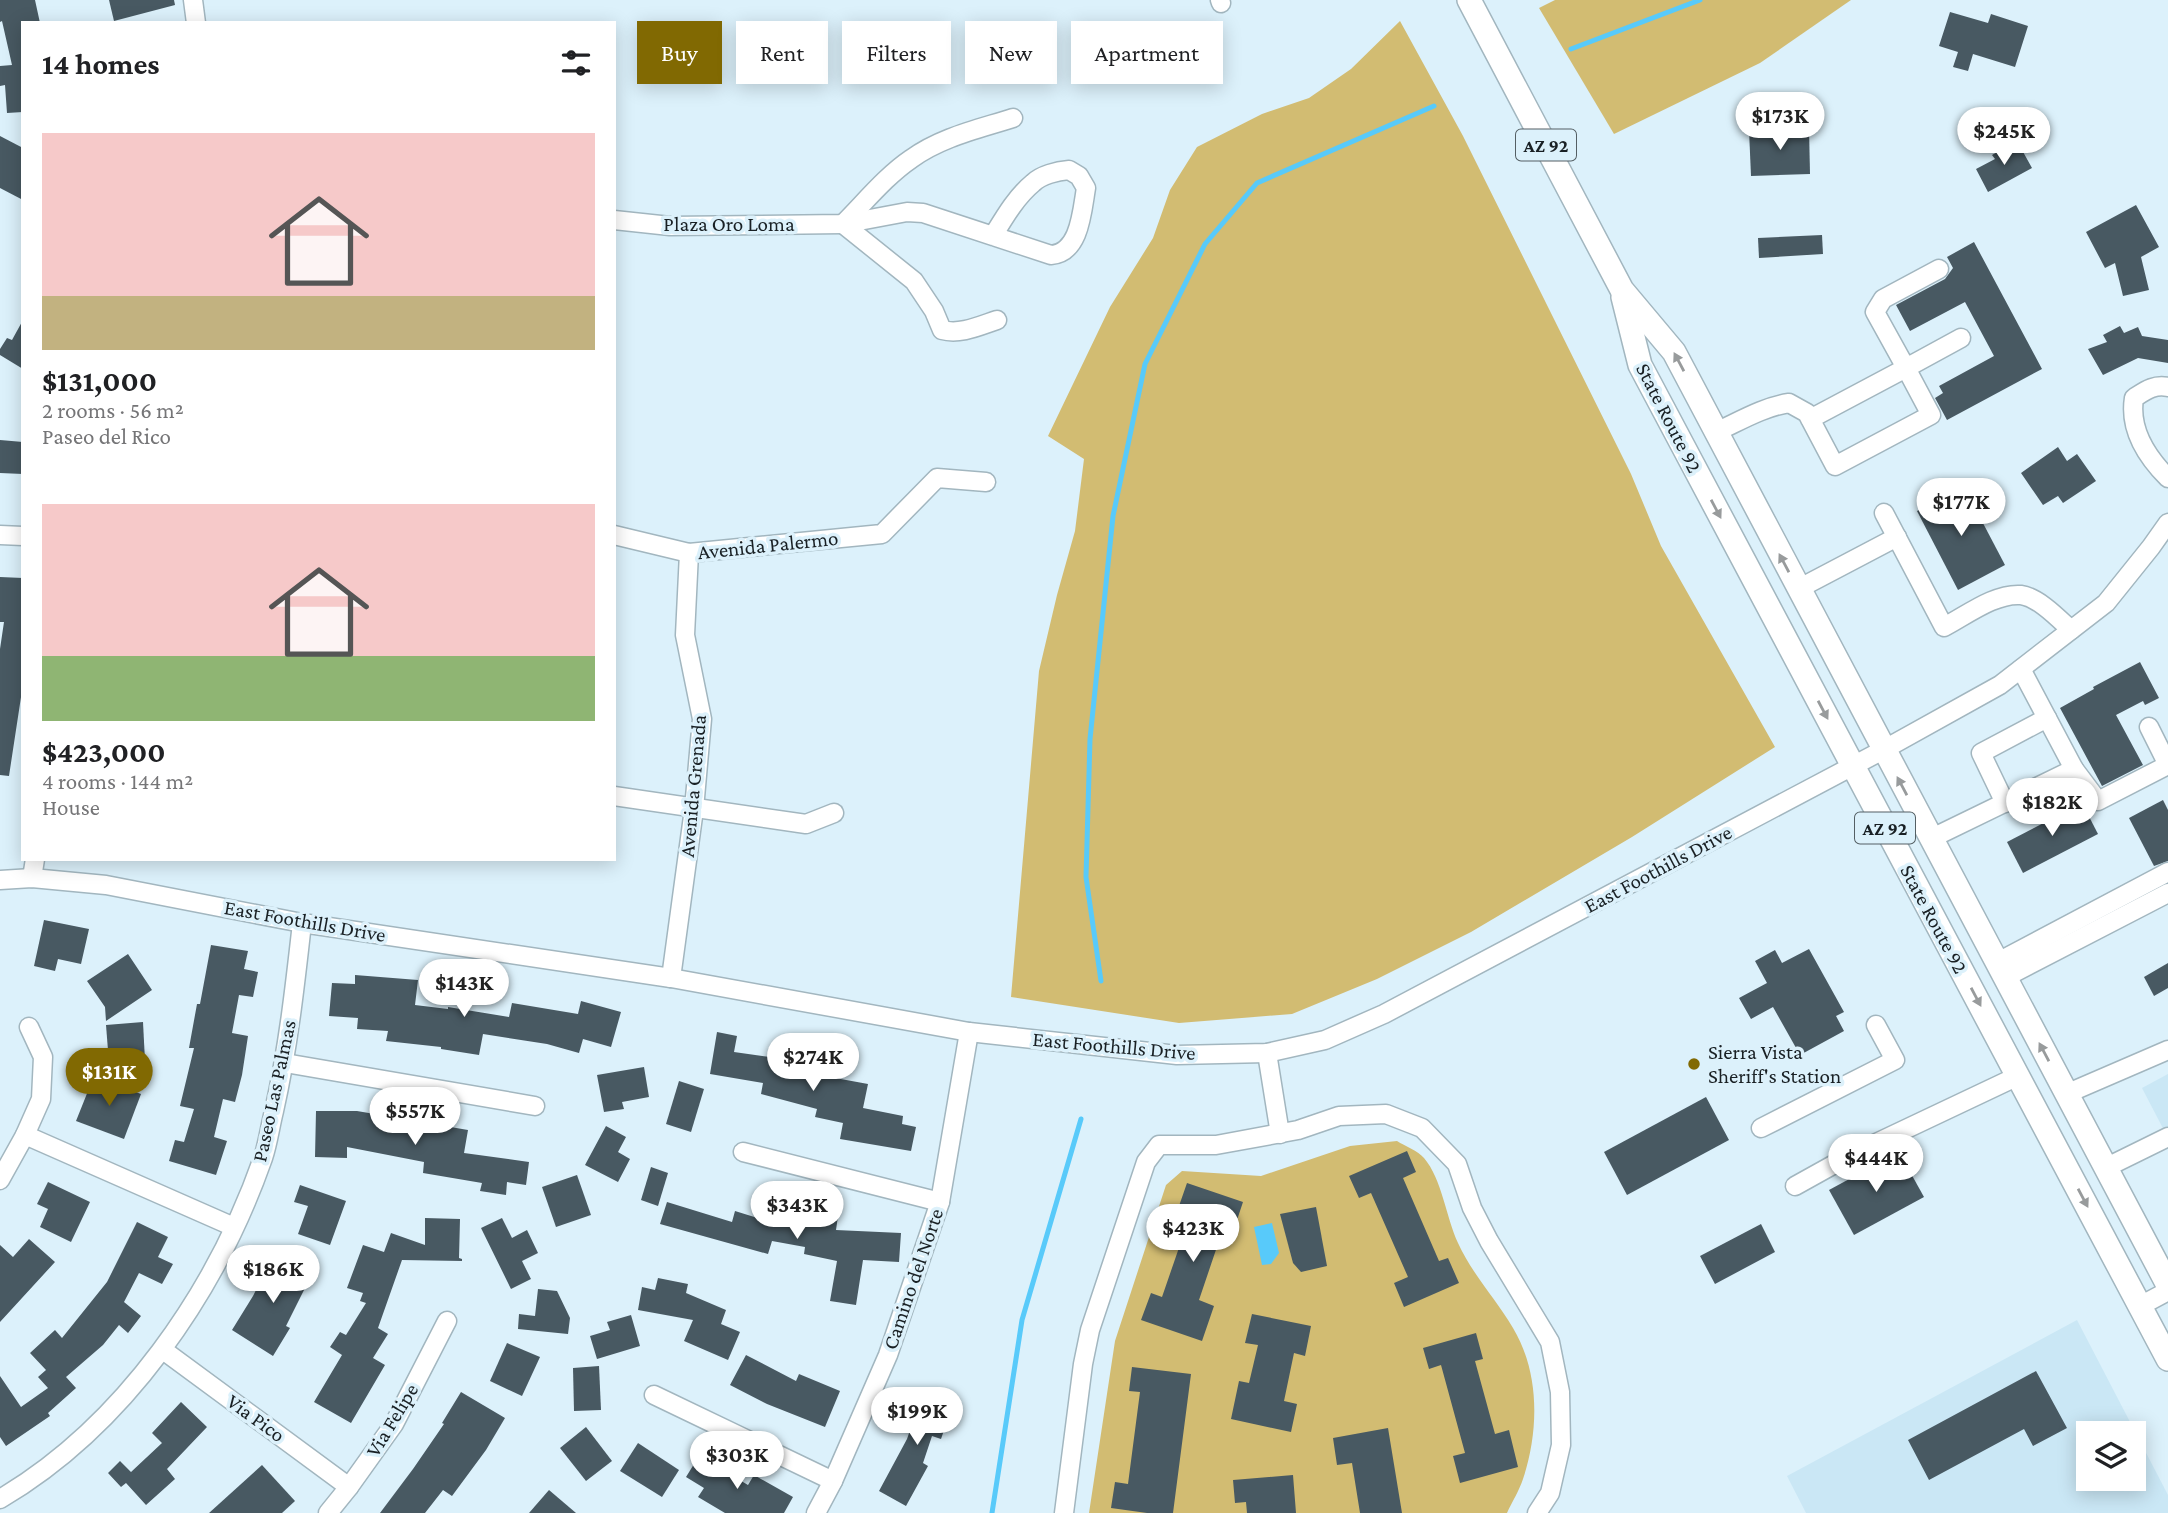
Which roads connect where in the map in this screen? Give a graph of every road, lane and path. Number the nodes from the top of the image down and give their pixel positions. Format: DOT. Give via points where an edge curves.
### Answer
graph roads {
  1 [pos="193,0"];
  2 [pos="1469,0"];
  3 [pos="196,21"];
  4 [pos="1013,118"];
  5 [pos="616,220"];
  6 [pos="843,224"];
  7 [pos="993,236"];
  8 [pos="1939,269"];
  9 [pos="1622,290"];
  10 [pos="997,320"];
  11 [pos="1961,338"];
  12 [pos="1906,369"];
  13 [pos="2168,387"];
  14 [pos="1810,419"];
  15 [pos="1716,432"];
  16 [pos="2168,478"];
  17 [pos="986,482"];
  18 [pos="1884,513"];
  19 [pos="2168,523"];
  20 [pos="0,535"];
  21 [pos="616,535"];
  22 [pos="21,536"];
  23 [pos="1897,537"];
  24 [pos="689,553"];
  25 [pos="1798,589"];
  26 [pos="2071,630"];
  27 [pos="2021,669"];
  28 [pos="2047,718"];
  29 [pos="2149,727"];
  30 [pos="1883,750"];
  31 [pos="2168,765"];
  32 [pos="1852,766"];
  33 [pos="2074,769"];
  34 [pos="616,796"];
  35 [pos="2006,803"];
  36 [pos="694,809"];
  37 [pos="834,813"];
  38 [pos="1930,839"];
  39 [pos="35,861"];
  40 [pos="2168,872"];
  41 [pos="32,878"];
  42 [pos="0,880"];
  43 [pos="2168,893"];
  44 [pos="302,923"];
  45 [pos="2000,971"];
  46 [pos="671,978"];
  47 [pos="1875,1025"];
  48 [pos="29,1027"];
  49 [pos="968,1032"];
  50 [pos="2168,1050"];
  51 [pos="1267,1053"];
  52 [pos="285,1063"];
  53 [pos="2018,1076"];
  54 [pos="2066,1094"];
  55 [pos="535,1106"];
  56 [pos="1761,1128"];
  57 [pos="1280,1134"];
  58 [pos="25,1135"];
  59 [pos="2168,1137"];
  60 [pos="743,1153"];
  61 [pos="2105,1168"];
  62 [pos="0,1180"];
  63 [pos="1795,1186"];
  64 [pos="940,1202"];
  65 [pos="234,1227"];
  66 [pos="2168,1285"];
  67 [pos="2168,1291"];
  68 [pos="2140,1306"];
  69 [pos="447,1321"];
  70 [pos="163,1350"];
  71 [pos="2168,1359"];
  72 [pos="654,1395"];
  73 [pos="833,1481"];
  74 [pos="349,1487"];
  75 [pos="0,1499"];
  76 [pos="328,1513"];
  77 [pos="816,1513"];
  78 [pos="1064,1513"];
  79 [pos="1537,1513"];
  1 -- 3 [label="street"];
  2 -- 9 [label="main road, AZ 92 / AZ 92"];
  4 -- 6 [label="street" via="955,137 910,159"];
  5 -- 6 [label="street, Plaza Oro Loma" via="670,226"];
  6 -- 7 [label="street, Plaza Oro Loma" via="923,213"];
  6 -- 10 [label="street" via="914,281 942,330 966,330"];
  7 -- 7 [label="street, Plaza Oro Loma" via="1051,255 1061,254 1071,246 1082,216 1086,188 1079,176 1069,170 1034,181"];
  8 -- 12 [label="street" via="1882,299 1875,312"];
  15 -- 9 [label="main road, State Route 92 / AZ 92, one-way" via="1674,352"];
  9 -- 32 [label="main road, State Route 92 / AZ 92, one-way" via="1640,365"];
  11 -- 12 [label="street"];
  12 -- 14 [label="street"];
  12 -- 14 [label="street" via="1931,415 1835,466"];
  13 -- 16 [label="street" via="2148,389 2134,398 2132,408 2147,454"];
  14 -- 15 [label="street" via="1789,402"];
  25 -- 15 [label="main road, State Route 92 / AZ 92, one-way"];
  17 -- 24 [label="street, Avenida Palermo" via="937,478 882,534"];
  18 -- 23 [label="street"];
  19 -- 26 [label="street, East Foothills Drive" via="2106,603"];
  20 -- 22 [label="street"];
  21 -- 24 [label="street, Avenida Palermo"];
  23 -- 25 [label="street"];
  23 -- 26 [label="street" via="1944,627 1998,598 2023,595 2049,609"];
  24 -- 36 [label="street, Avenida Grenada" via="685,635 702,719"];
  25 -- 30 [label="main road, State Route 92 / AZ 92"];
  26 -- 27 [label="street, East Foothills Drive"];
  27 -- 28 [label="street"];
  27 -- 30 [label="street, East Foothills Drive"];
  28 -- 33 [label="street"];
  28 -- 35 [label="street" via="1981,753"];
  29 -- 31 [label="street"];
  30 -- 32 [label="street, East Foothills Drive"];
  38 -- 30 [label="main road, State Route 92 / AZ 92, one-way"];
  31 -- 33 [label="street" via="2098,801"];
  32 -- 51 [label="street, East Foothills Drive" via="1384,1014 1325,1040"];
  32 -- 53 [label="main road, State Route 92 / AZ 92, one-way"];
  33 -- 35 [label="street"];
  34 -- 36 [label="street"];
  35 -- 38 [label="street"];
  36 -- 37 [label="street" via="806,824"];
  36 -- 46 [label="street, Avenida Grenada"];
  38 -- 45 [label="main road, State Route 92 / AZ 92"];
  39 -- 41 [label="street"];
  40 -- 45 [label="street"];
  41 -- 42 [label="street, East Foothills Drive"];
  41 -- 44 [label="street, East Foothills Drive" via="106,885"];
  43 -- 45 [label="street"];
  44 -- 46 [label="street, East Foothills Drive"];
  44 -- 52 [label="street, Paseo Las Palmas"];
  54 -- 45 [label="main road, State Route 92 / AZ 92, one-way"];
  46 -- 49 [label="street, East Foothills Drive"];
  47 -- 56 [label="street" via="1895,1060"];
  48 -- 58 [label="street" via="43,1057 41,1099"];
  49 -- 51 [label="street, East Foothills Drive" via="1177,1055"];
  49 -- 64 [label="street, Camino del Norte"];
  50 -- 54 [label="street"];
  51 -- 57 [label="street"];
  52 -- 55 [label="street"];
  52 -- 65 [label="street, Paseo Las Palmas" via="264,1156"];
  53 -- 63 [label="street"];
  53 -- 68 [label="main road, State Route 92 / AZ 92, one-way"];
  54 -- 61 [label="main road, State Route 92 / AZ 92"];
  57 -- 78 [label="street" via="1216,1145 1159,1146 1146,1162 1090,1330"];
  57 -- 79 [label="street" via="1339,1116 1386,1114 1422,1128 1457,1164 1489,1241 1550,1342 1560,1392 1561,1445 1550,1493"];
  58 -- 62 [label="street"];
  58 -- 65 [label="street"];
  59 -- 61 [label="street"];
  60 -- 64 [label="street"];
  61 -- 66 [label="main road, State Route 92 / AZ 92"];
  64 -- 73 [label="street, Camino del Norte" via="888,1355"];
  65 -- 70 [label="street, Paseo Las Palmas"];
  67 -- 68 [label="street"];
  68 -- 71 [label="main road, State Route 92 / AZ 92"];
  69 -- 74 [label="street, Via Felipe" via="394,1424"];
  70 -- 74 [label="street, Via Pico"];
  70 -- 75 [label="street, Paseo Las Palmas" via="92,1431"];
  72 -- 73 [label="street"];
  73 -- 77 [label="street, Camino del Norte"];
  74 -- 76 [label="street, Via Felipe"];
}
